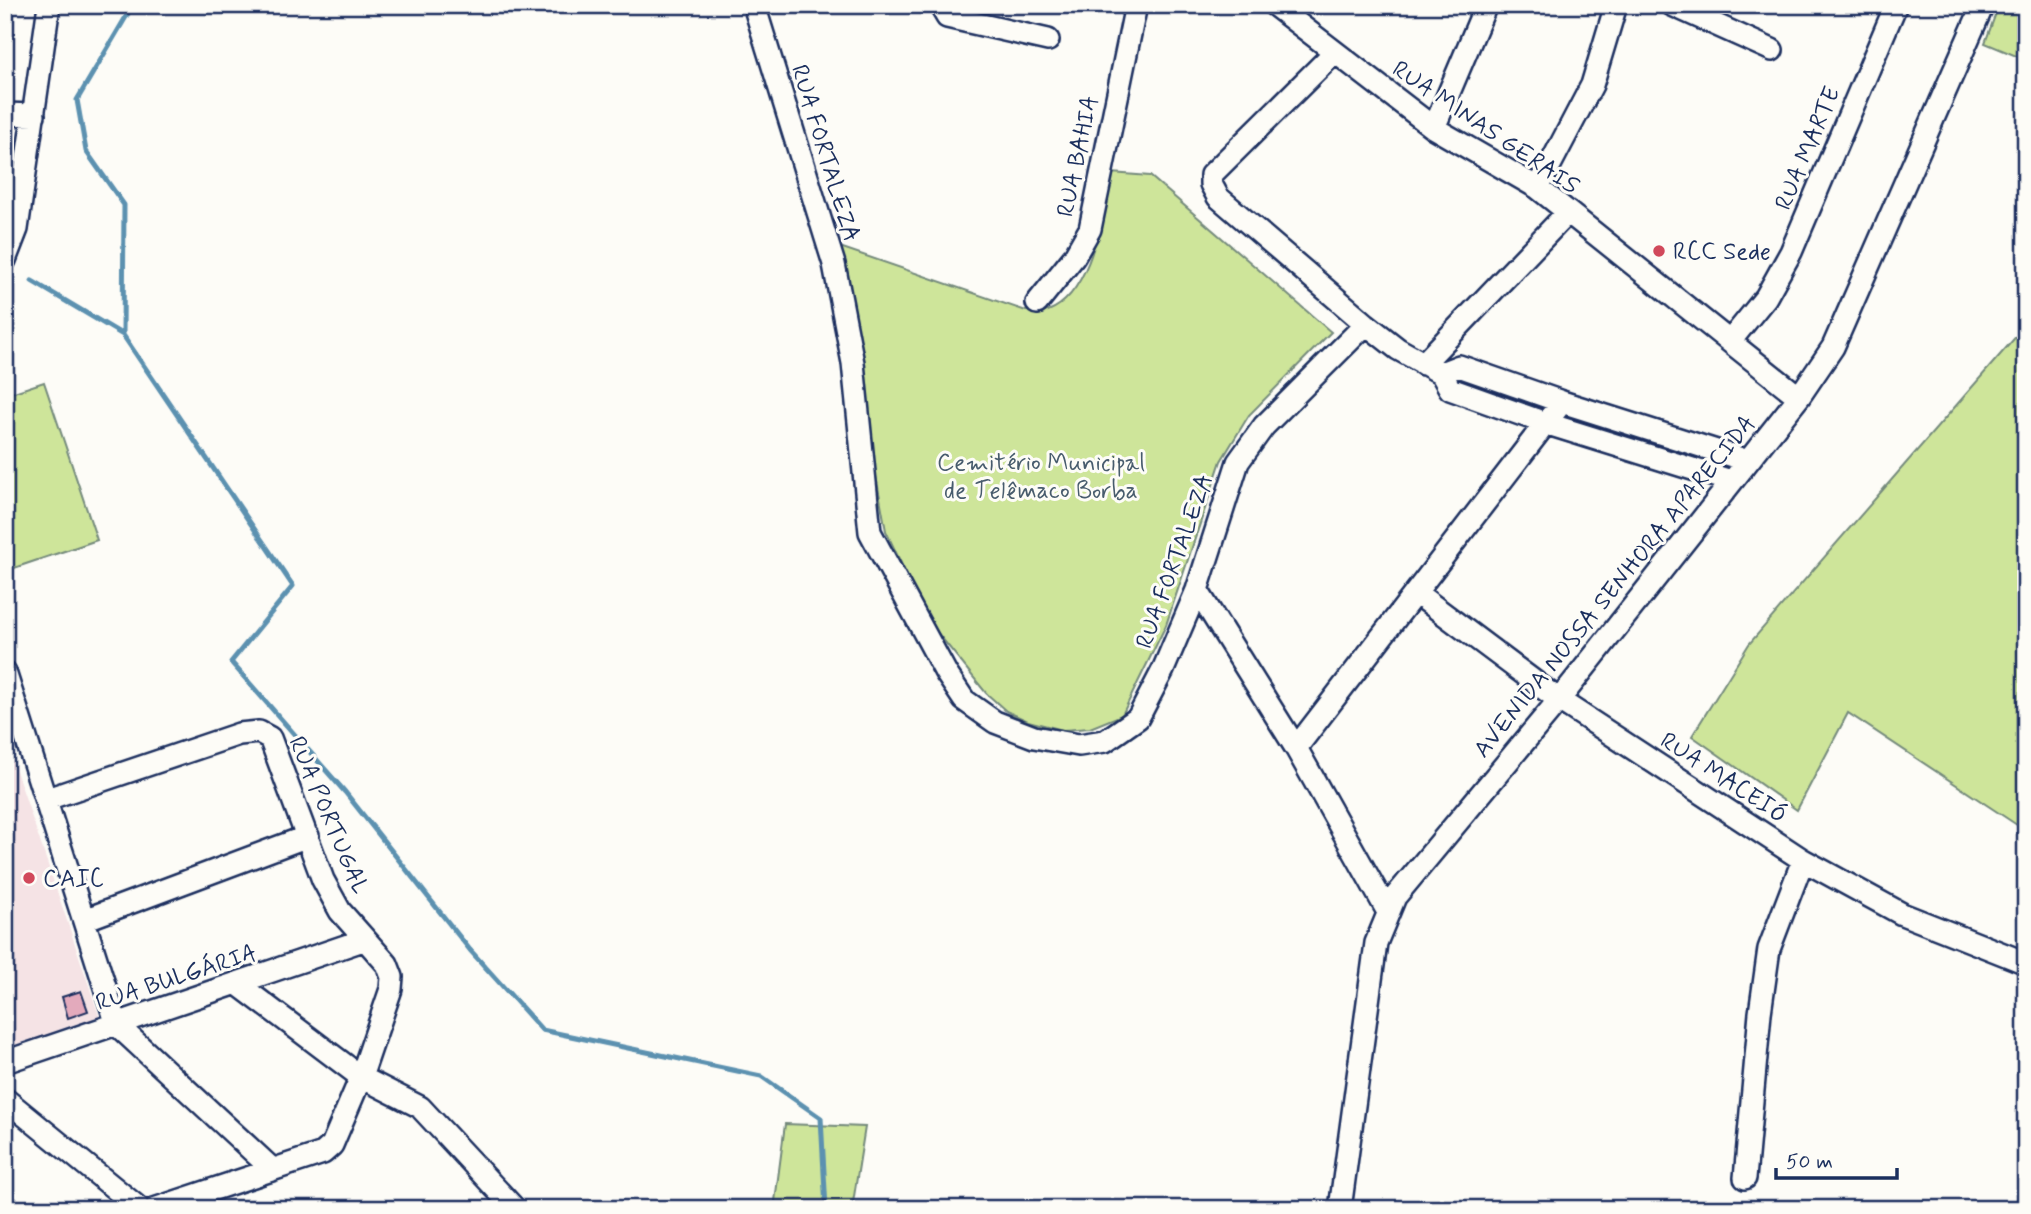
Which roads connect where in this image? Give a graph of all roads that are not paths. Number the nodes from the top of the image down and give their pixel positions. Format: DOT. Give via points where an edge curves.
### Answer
graph roads {
  1 [pos="48,5"];
  2 [pos="754,5"];
  3 [pos="940,5"];
  4 [pos="1136,5"];
  5 [pos="1274,5"];
  6 [pos="1486,5"];
  7 [pos="1616,5"];
  8 [pos="1672,5"];
  9 [pos="1896,5"];
  10 [pos="1983,5"];
  11 [pos="1048,40"];
  12 [pos="1772,50"];
  13 [pos="1334,52"];
  14 [pos="5,114"];
  15 [pos="34,115"];
  16 [pos="1434,128"];
  17 [pos="1538,188"];
  18 [pos="1567,213"];
  19 [pos="5,260"];
  20 [pos="1037,303"];
  21 [pos="1366,324"];
  22 [pos="1731,340"];
  23 [pos="1432,368"];
  24 [pos="1799,397"];
  25 [pos="1562,402"];
  26 [pos="1548,424"];
  27 [pos="1748,461"];
  28 [pos="1731,481"];
  29 [pos="1197,590"];
  30 [pos="1416,593"];
  31 [pos="5,671"];
  32 [pos="1559,700"];
  33 [pos="1296,748"];
  34 [pos="47,799"];
  35 [pos="308,836"];
  36 [pos="1803,860"];
  37 [pos="1388,912"];
  38 [pos="84,920"];
  39 [pos="363,940"];
  40 [pos="2026,963"];
  41 [pos="239,985"];
  42 [pos="117,1026"];
  43 [pos="5,1062"];
  44 [pos="361,1077"];
  45 [pos="5,1100"];
  46 [pos="272,1169"];
  47 [pos="1745,1178"];
  48 [pos="140,1209"];
  49 [pos="154,1209"];
  50 [pos="515,1209"];
  51 [pos="1340,1209"];
  1 -- 15 [label="street"];
  2 -- 29 [label="street, RUA FORTALEZA" via="834,264 853,363 870,532 964,700 995,722 1034,737 1079,745 1105,741 1138,718"];
  3 -- 11 [label="street" via="947,17"];
  4 -- 20 [label="street, RUA BAHIA" via="1090,229"];
  5 -- 13 [label="street, RUA MINAS GERAIS"];
  6 -- 16 [label="street"];
  7 -- 17 [label="street" via="1592,85"];
  8 -- 12 [label="street"];
  9 -- 22 [label="street, RUA MARTE" via="1791,251 1766,297"];
  10 -- 24 [label="street, AVENIDA NOSSA SENHORA APARECIDA" via="1833,347"];
  13 -- 16 [label="street, RUA MINAS GERAIS"];
  13 -- 21 [label="street" via="1211,175 1211,184 1218,197"];
  14 -- 15 [label="street"];
  15 -- 19 [label="street" via="17,229"];
  16 -- 17 [label="street, RUA MINAS GERAIS"];
  17 -- 18 [label="street, RUA MINAS GERAIS"];
  18 -- 22 [label="street, RUA MINAS GERAIS"];
  18 -- 23 [label="street"];
  21 -- 23 [label="street"];
  21 -- 29 [label="street, RUA FORTALEZA" via="1265,426 1238,462"];
  22 -- 24 [label="street, RUA MINAS GERAIS"];
  23 -- 25 [label="street" via="1459,366"];
  23 -- 26 [label="street" via="1457,393"];
  24 -- 27 [label="street, AVENIDA NOSSA SENHORA APARECIDA"];
  25 -- 26 [label="street"];
  25 -- 27 [label="street"];
  26 -- 28 [label="street"];
  26 -- 30 [label="street"];
  27 -- 28 [label="street, AVENIDA NOSSA SENHORA APARECIDA"];
  28 -- 32 [label="street, AVENIDA NOSSA SENHORA APARECIDA"];
  29 -- 33 [label="street"];
  30 -- 32 [label="street, RUA MACEIÓ"];
  30 -- 33 [label="street"];
  31 -- 34 [label="street"];
  32 -- 36 [label="street, RUA MACEIÓ"];
  32 -- 37 [label="street, AVENIDA NOSSA SENHORA APARECIDA" via="1395,897"];
  33 -- 37 [label="street"];
  34 -- 35 [label="street, RUA PORTUGAL" via="239,734 259,732 270,738"];
  34 -- 38 [label="street"];
  35 -- 38 [label="street"];
  35 -- 39 [label="street, RUA PORTUGAL" via="323,880"];
  36 -- 40 [label="street, RUA MACEIÓ" via="1902,914"];
  36 -- 47 [label="street" via="1769,949"];
  37 -- 51 [label="street, AVENIDA NOSSA SENHORA APARECIDA" via="1376,943"];
  38 -- 42 [label="street"];
  39 -- 41 [label="street, RUA BULGÁRIA"];
  39 -- 44 [label="street, RUA PORTUGAL" via="387,964 392,977"];
  41 -- 42 [label="street, RUA BULGÁRIA"];
  41 -- 44 [label="street"];
  42 -- 43 [label="street, RUA BULGÁRIA"];
  42 -- 46 [label="street"];
  44 -- 46 [label="street, RUA PORTUGAL" via="332,1145 323,1153"];
  44 -- 50 [label="street" via="421,1107"];
  45 -- 48 [label="street"];
  46 -- 49 [label="street, RUA PORTUGAL"];
}
